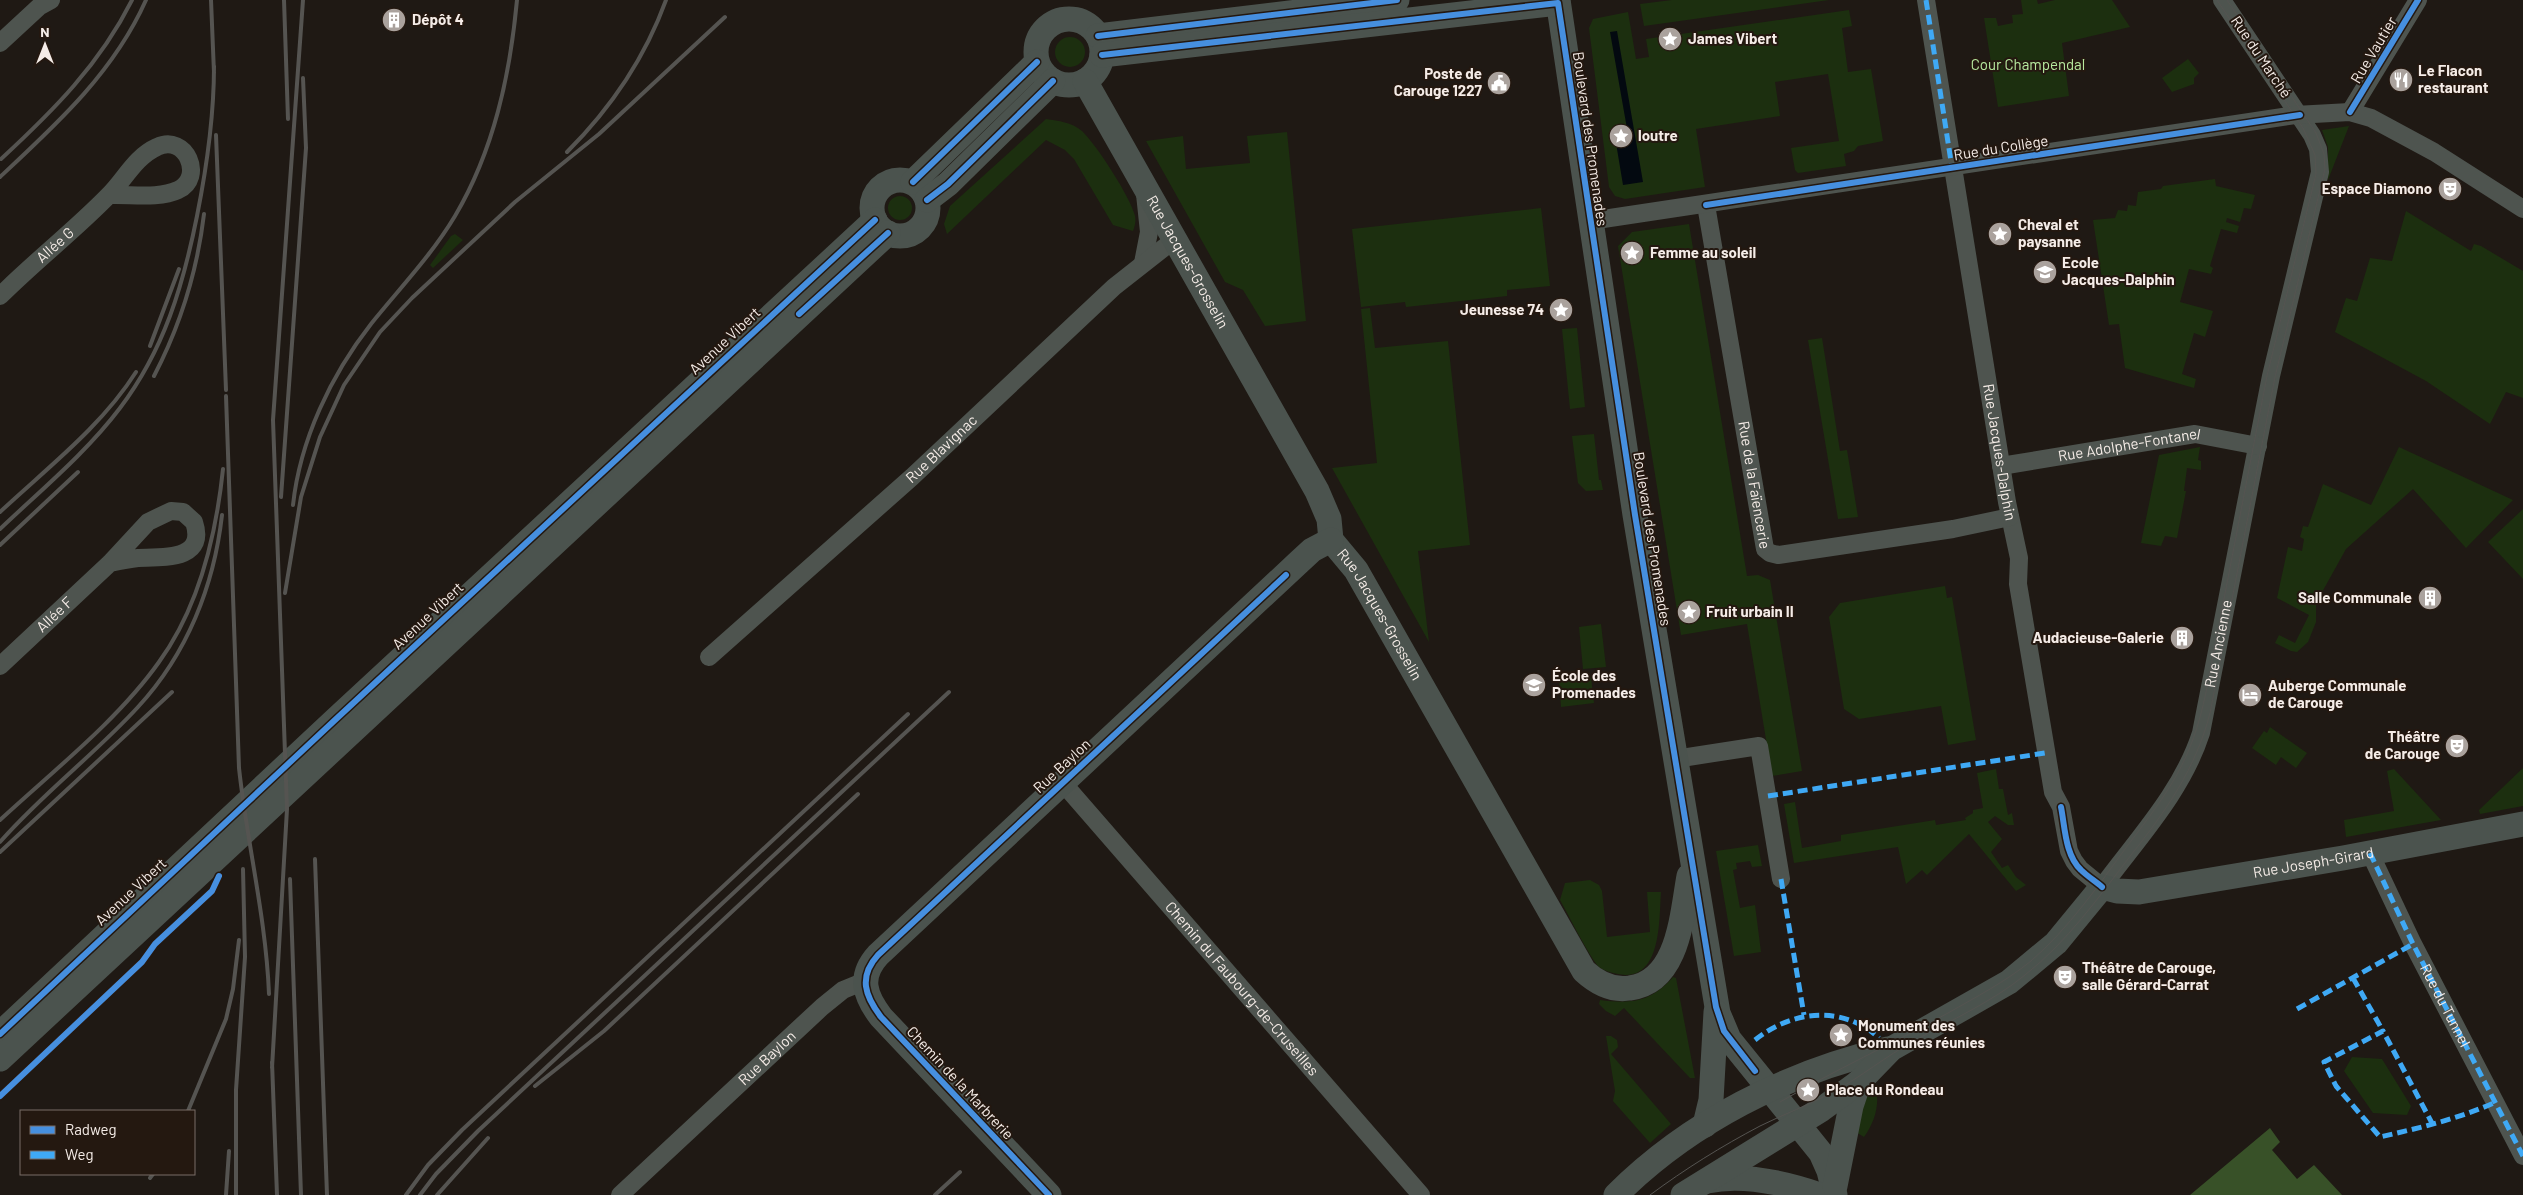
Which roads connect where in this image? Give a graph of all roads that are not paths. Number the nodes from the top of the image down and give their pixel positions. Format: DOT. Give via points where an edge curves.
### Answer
graph roads {
  1 [pos="51,0"];
  2 [pos="1397,0"];
  3 [pos="2222,0"];
  4 [pos="2418,0"];
  5 [pos="1558,2"];
  6 [pos="1927,2"];
  7 [pos="1077,10"];
  8 [pos="0,44"];
  9 [pos="1100,45"];
  10 [pos="1037,62"];
  11 [pos="1053,81"];
  12 [pos="1085,81"];
  13 [pos="2350,112"];
  14 [pos="2300,115"];
  15 [pos="1952,168"];
  16 [pos="1145,189"];
  17 [pos="920,191"];
  18 [pos="110,195"];
  19 [pos="1706,205"];
  20 [pos="2523,209"];
  21 [pos="1590,221"];
  22 [pos="882,226"];
  23 [pos="1175,240"];
  24 [pos="1143,263"];
  25 [pos="0,296"];
  26 [pos="2258,446"];
  27 [pos="2001,466"];
  28 [pos="2010,517"];
  29 [pos="1331,540"];
  30 [pos="110,563"];
  31 [pos="709,657"];
  32 [pos="0,666"];
  33 [pos="1675,758"];
  34 [pos="1062,782"];
  35 [pos="2523,824"];
  36 [pos="2370,853"];
  37 [pos="1692,862"];
  38 [pos="1781,879"];
  39 [pos="2102,887"];
  40 [pos="865,981"];
  41 [pos="1716,1007"];
  42 [pos="0,1034"];
  43 [pos="1891,1049"];
  44 [pos="0,1059"];
  45 [pos="1762,1080"];
  46 [pos="1859,1082"];
  47 [pos="1798,1124"];
  48 [pos="1704,1125"];
  49 [pos="2523,1156"];
  50 [pos="1693,1189"];
  51 [pos="1830,1193"];
  52 [pos="620,1195"];
  53 [pos="1049,1195"];
  54 [pos="1421,1195"];
  55 [pos="1616,1195"];
  1 -- 8 [label="street" via="40,6"];
  2 -- 9 [label="main road"];
  3 -- 14 [label="street, Rue du Marché"];
  4 -- 13 [label="street, Rue Vautier"];
  5 -- 9 [label="main road"];
  5 -- 21 [label="main road, Boulevard des Promenades"];
  6 -- 15 [label="street, Rue Jacques-Dalphin"];
  7 -- 9 [label="main road"];
  7 -- 10 [label="main road" via="1044,30 1036,45"];
  9 -- 12 [label="main road" via="1098,68"];
  10 -- 11 [label="main road"];
  10 -- 17 [label="main road"];
  11 -- 12 [label="main road" via="1069,85"];
  11 -- 17 [label="main road" via="948,184"];
  12 -- 16 [label="main road, Rue Jacques-Grosselin"];
  13 -- 14 [label="street, Rue du Collège"];
  13 -- 20 [label="street" via="2389,127"];
  14 -- 15 [label="street, Rue du Collège"];
  14 -- 26 [label="street, Rue Ancienne" via="2316,142 2320,172 2271,376"];
  15 -- 19 [label="street, Rue du Collège"];
  15 -- 27 [label="street, Rue Jacques-Dalphin"];
  16 -- 23 [label="main road, Rue Jacques-Grosselin"];
  16 -- 24 [label="street" via="1149,232"];
  17 -- 22 [label="main road" via="928,216 918,230 903,236"];
  17 -- 22 [label="main road" via="896,180 884,185 874,199 873,213"];
  18 -- 25 [label="street, Allée G"];
  19 -- 21 [label="street, Rue du Collège"];
  19 -- 28 [label="street, Rue de la Faïencerie" via="1765,549 1778,555 1953,529"];
  21 -- 33 [label="main road, Boulevard des Promenades"];
  22 -- 42 [label="main road, Avenue Vibert" via="335,720"];
  22 -- 44 [label="main road, Avenue Vibert"];
  23 -- 24 [label="street, Rue Blavignac"];
  23 -- 29 [label="main road, Rue Jacques-Grosselin" via="1317,491 1329,520"];
  24 -- 31 [label="street, Rue Blavignac" via="1042,352 912,477"];
  26 -- 27 [label="street, Rue Adolphe-Fontanel" via="2195,434"];
  26 -- 39 [label="street, Rue Ancienne" via="2197,745 2172,793"];
  27 -- 28 [label="street, Rue Jacques-Dalphin"];
  28 -- 39 [label="street, Rue Jacques-Dalphin" via="2015,531 2018,584 2053,792 2061,807 2069,851 2074,861"];
  29 -- 34 [label="main road, Rue Baylon" via="1312,550"];
  29 -- 37 [label="main road, Rue Jacques-Grosselin" via="1356,570 1580,966 1597,982 1623,989 1646,983 1660,972 1678,935"];
  30 -- 32 [label="street, Allée F"];
  33 -- 37 [label="main road, Boulevard des Promenades"];
  33 -- 38 [label="street" via="1759,746"];
  34 -- 40 [label="main road, Rue Baylon" via="878,955 866,972"];
  34 -- 54 [label="street, Chemin du Faubourg-de-Cruseilles"];
  35 -- 36 [label="main road, Rue Joseph-Girard"];
  36 -- 39 [label="main road, Rue Joseph-Girard" via="2139,892"];
  36 -- 49 [label="street, Rue du Tunnel" via="2413,944"];
  37 -- 41 [label="main road, Boulevard des Promenades"];
  39 -- 43 [label="main road, Rue Ancienne" via="2056,943 2022,973"];
  40 -- 52 [label="street, Rue Baylon" via="843,990 822,1007"];
  40 -- 53 [label="main road, Chemin de la Marbrerie" via="869,1001 881,1017"];
  41 -- 45 [label="main road, Boulevard des Promenades" via="1724,1031"];
  41 -- 48 [label="main road" via="1711,1100"];
  43 -- 45 [label="main road"];
  43 -- 46 [label="main road"];
  45 -- 47 [label="main road"];
  45 -- 48 [label="main road" via="1735,1108"];
  46 -- 47 [label="main road"];
  46 -- 51 [label="main road"];
  47 -- 50 [label="main road"];
  47 -- 51 [label="main road" via="1821,1153"];
  48 -- 55 [label="main road"];
  50 -- 51 [label="main road" via="1720,1178 1737,1178"];
}
